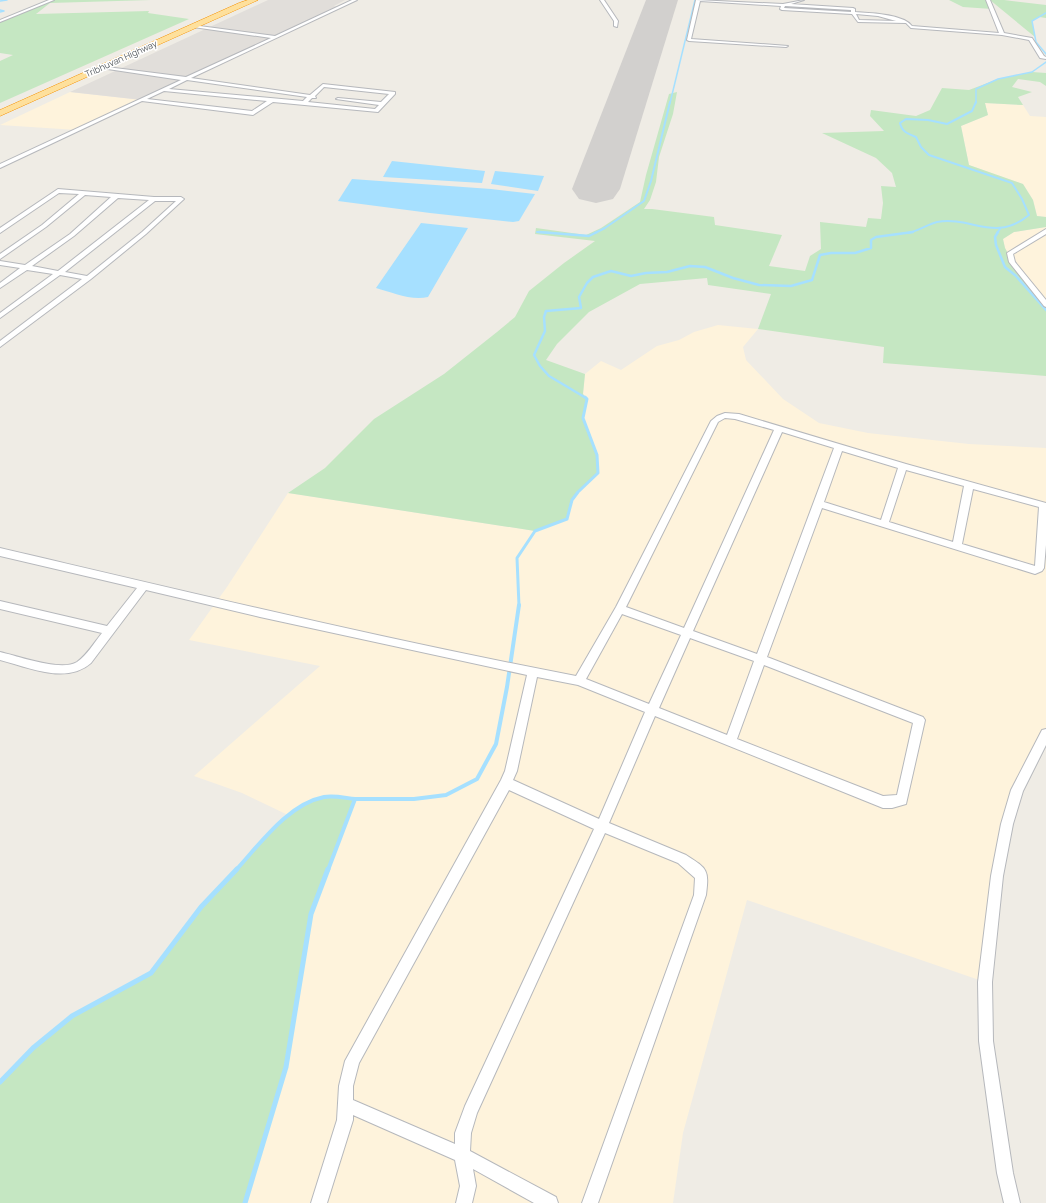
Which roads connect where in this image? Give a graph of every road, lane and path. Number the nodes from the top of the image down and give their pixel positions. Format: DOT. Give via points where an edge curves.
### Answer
graph roads {
  1 [pos="52,0"];
  2 [pos="256,0"];
  3 [pos="355,0"];
  4 [pos="602,0"];
  5 [pos="698,0"];
  6 [pos="802,0"];
  7 [pos="988,0"];
  8 [pos="245,2"];
  9 [pos="697,7"];
  10 [pos="705,7"];
  11 [pos="782,7"];
  12 [pos="774,10"];
  13 [pos="853,13"];
  14 [pos="0,21"];
  15 [pos="907,22"];
  16 [pos="192,26"];
  17 [pos="616,26"];
  18 [pos="1002,34"];
  19 [pos="276,37"];
  20 [pos="786,46"];
  21 [pos="1044,58"];
  22 [pos="101,67"];
  23 [pos="187,78"];
  24 [pos="164,90"];
  25 [pos="311,96"];
  26 [pos="319,97"];
  27 [pos="334,99"];
  28 [pos="142,100"];
  29 [pos="272,100"];
  30 [pos="304,103"];
  31 [pos="382,104"];
  32 [pos="0,113"];
  33 [pos="0,166"];
  34 [pos="84,193"];
  35 [pos="116,196"];
  36 [pos="154,199"];
  37 [pos="0,231"];
  38 [pos="1046,231"];
  39 [pos="0,257"];
  40 [pos="0,262"];
  41 [pos="26,267"];
  42 [pos="59,273"];
  43 [pos="89,278"];
  44 [pos="0,286"];
  45 [pos="1046,305"];
  46 [pos="0,316"];
  47 [pos="0,345"];
  48 [pos="779,429"];
  49 [pos="839,448"];
  50 [pos="903,466"];
  51 [pos="970,485"];
  52 [pos="820,504"];
  53 [pos="1045,506"];
  54 [pos="884,524"];
  55 [pos="957,546"];
  56 [pos="0,552"];
  57 [pos="143,587"];
  58 [pos="0,605"];
  59 [pos="620,609"];
  60 [pos="109,631"];
  61 [pos="688,632"];
  62 [pos="0,656"];
  63 [pos="760,658"];
  64 [pos="533,672"];
  65 [pos="579,681"];
  66 [pos="652,710"];
  67 [pos="1046,734"];
  68 [pos="731,741"];
  69 [pos="506,783"];
  70 [pos="602,826"];
  71 [pos="347,1105"];
  72 [pos="462,1155"];
  73 [pos="319,1203"];
  74 [pos="464,1203"];
  75 [pos="550,1203"];
  76 [pos="590,1203"];
  77 [pos="1012,1203"];
  1 -- 14 [label="street"];
  2 -- 8 [label="highway, Tribhuvan Highway"];
  3 -- 19 [label="street"];
  4 -- 17 [label="street" via="616,21"];
  5 -- 9 [label="street"];
  5 -- 11 [label="street"];
  6 -- 11 [label="street"];
  7 -- 18 [label="street"];
  8 -- 16 [label="highway, Tribhuvan Highway"];
  9 -- 10 [label="street"];
  9 -- 20 [label="street" via="689,40"];
  11 -- 12 [label="street" via="782,11"];
  11 -- 13 [label="street"];
  13 -- 15 [label="street" via="878,15"];
  13 -- 15 [label="street" via="858,21"];
  15 -- 18 [label="street" via="911,27"];
  16 -- 19 [label="street"];
  16 -- 22 [label="highway, Tribhuvan Highway"];
  18 -- 21 [label="street" via="1030,39"];
  19 -- 23 [label="street"];
  22 -- 23 [label="street"];
  22 -- 32 [label="highway, Tribhuvan Highway"];
  23 -- 24 [label="street"];
  23 -- 25 [label="street"];
  24 -- 28 [label="street"];
  24 -- 29 [label="street"];
  25 -- 26 [label="street"];
  25 -- 30 [label="street"];
  25 -- 31 [label="street" via="323,85 393,93"];
  27 -- 31 [label="street"];
  28 -- 29 [label="street" via="253,113"];
  28 -- 33 [label="street"];
  29 -- 30 [label="street"];
  30 -- 31 [label="street" via="376,111"];
  34 -- 35 [label="street"];
  34 -- 37 [label="street" via="58,191"];
  34 -- 39 [label="street" via="44,226"];
  35 -- 36 [label="street"];
  35 -- 41 [label="street" via="72,235"];
  36 -- 42 [label="street"];
  36 -- 43 [label="street" via="181,199"];
  38 -- 45 [label="street" via="1010,253 1012,262"];
  40 -- 41 [label="street"];
  41 -- 42 [label="street"];
  41 -- 44 [label="street"];
  42 -- 43 [label="street"];
  42 -- 46 [label="street"];
  43 -- 47 [label="street"];
  48 -- 49 [label="street"];
  48 -- 59 [label="street" via="736,416 726,415 715,421"];
  48 -- 61 [label="street"];
  49 -- 50 [label="street"];
  49 -- 52 [label="street"];
  50 -- 51 [label="street"];
  50 -- 54 [label="street"];
  51 -- 53 [label="street"];
  51 -- 55 [label="street"];
  52 -- 54 [label="street"];
  52 -- 63 [label="street"];
  53 -- 55 [label="street" via="1039,568 1034,570"];
  54 -- 55 [label="street"];
  56 -- 57 [label="street"];
  57 -- 60 [label="street"];
  57 -- 64 [label="street"];
  58 -- 60 [label="street"];
  59 -- 61 [label="street"];
  59 -- 65 [label="street"];
  60 -- 62 [label="street" via="87,660 72,669 59,669"];
  61 -- 63 [label="street"];
  61 -- 66 [label="street"];
  63 -- 68 [label="street"];
  63 -- 68 [label="street" via="919,720 902,800 883,802"];
  64 -- 65 [label="street"];
  64 -- 69 [label="street" via="511,771"];
  65 -- 66 [label="street"];
  66 -- 68 [label="street"];
  66 -- 70 [label="street"];
  67 -- 77 [label="street" via="1017,790 1007,824 997,876 985,982 986,1041"];
  69 -- 70 [label="street"];
  69 -- 71 [label="street" via="352,1061 346,1086"];
  70 -- 72 [label="street" via="470,1111 463,1133"];
  70 -- 76 [label="street" via="682,859 702,876 702,884"];
  71 -- 72 [label="street"];
  71 -- 73 [label="street" via="345,1120"];
  72 -- 74 [label="street" via="468,1186"];
  72 -- 75 [label="street"];
}
